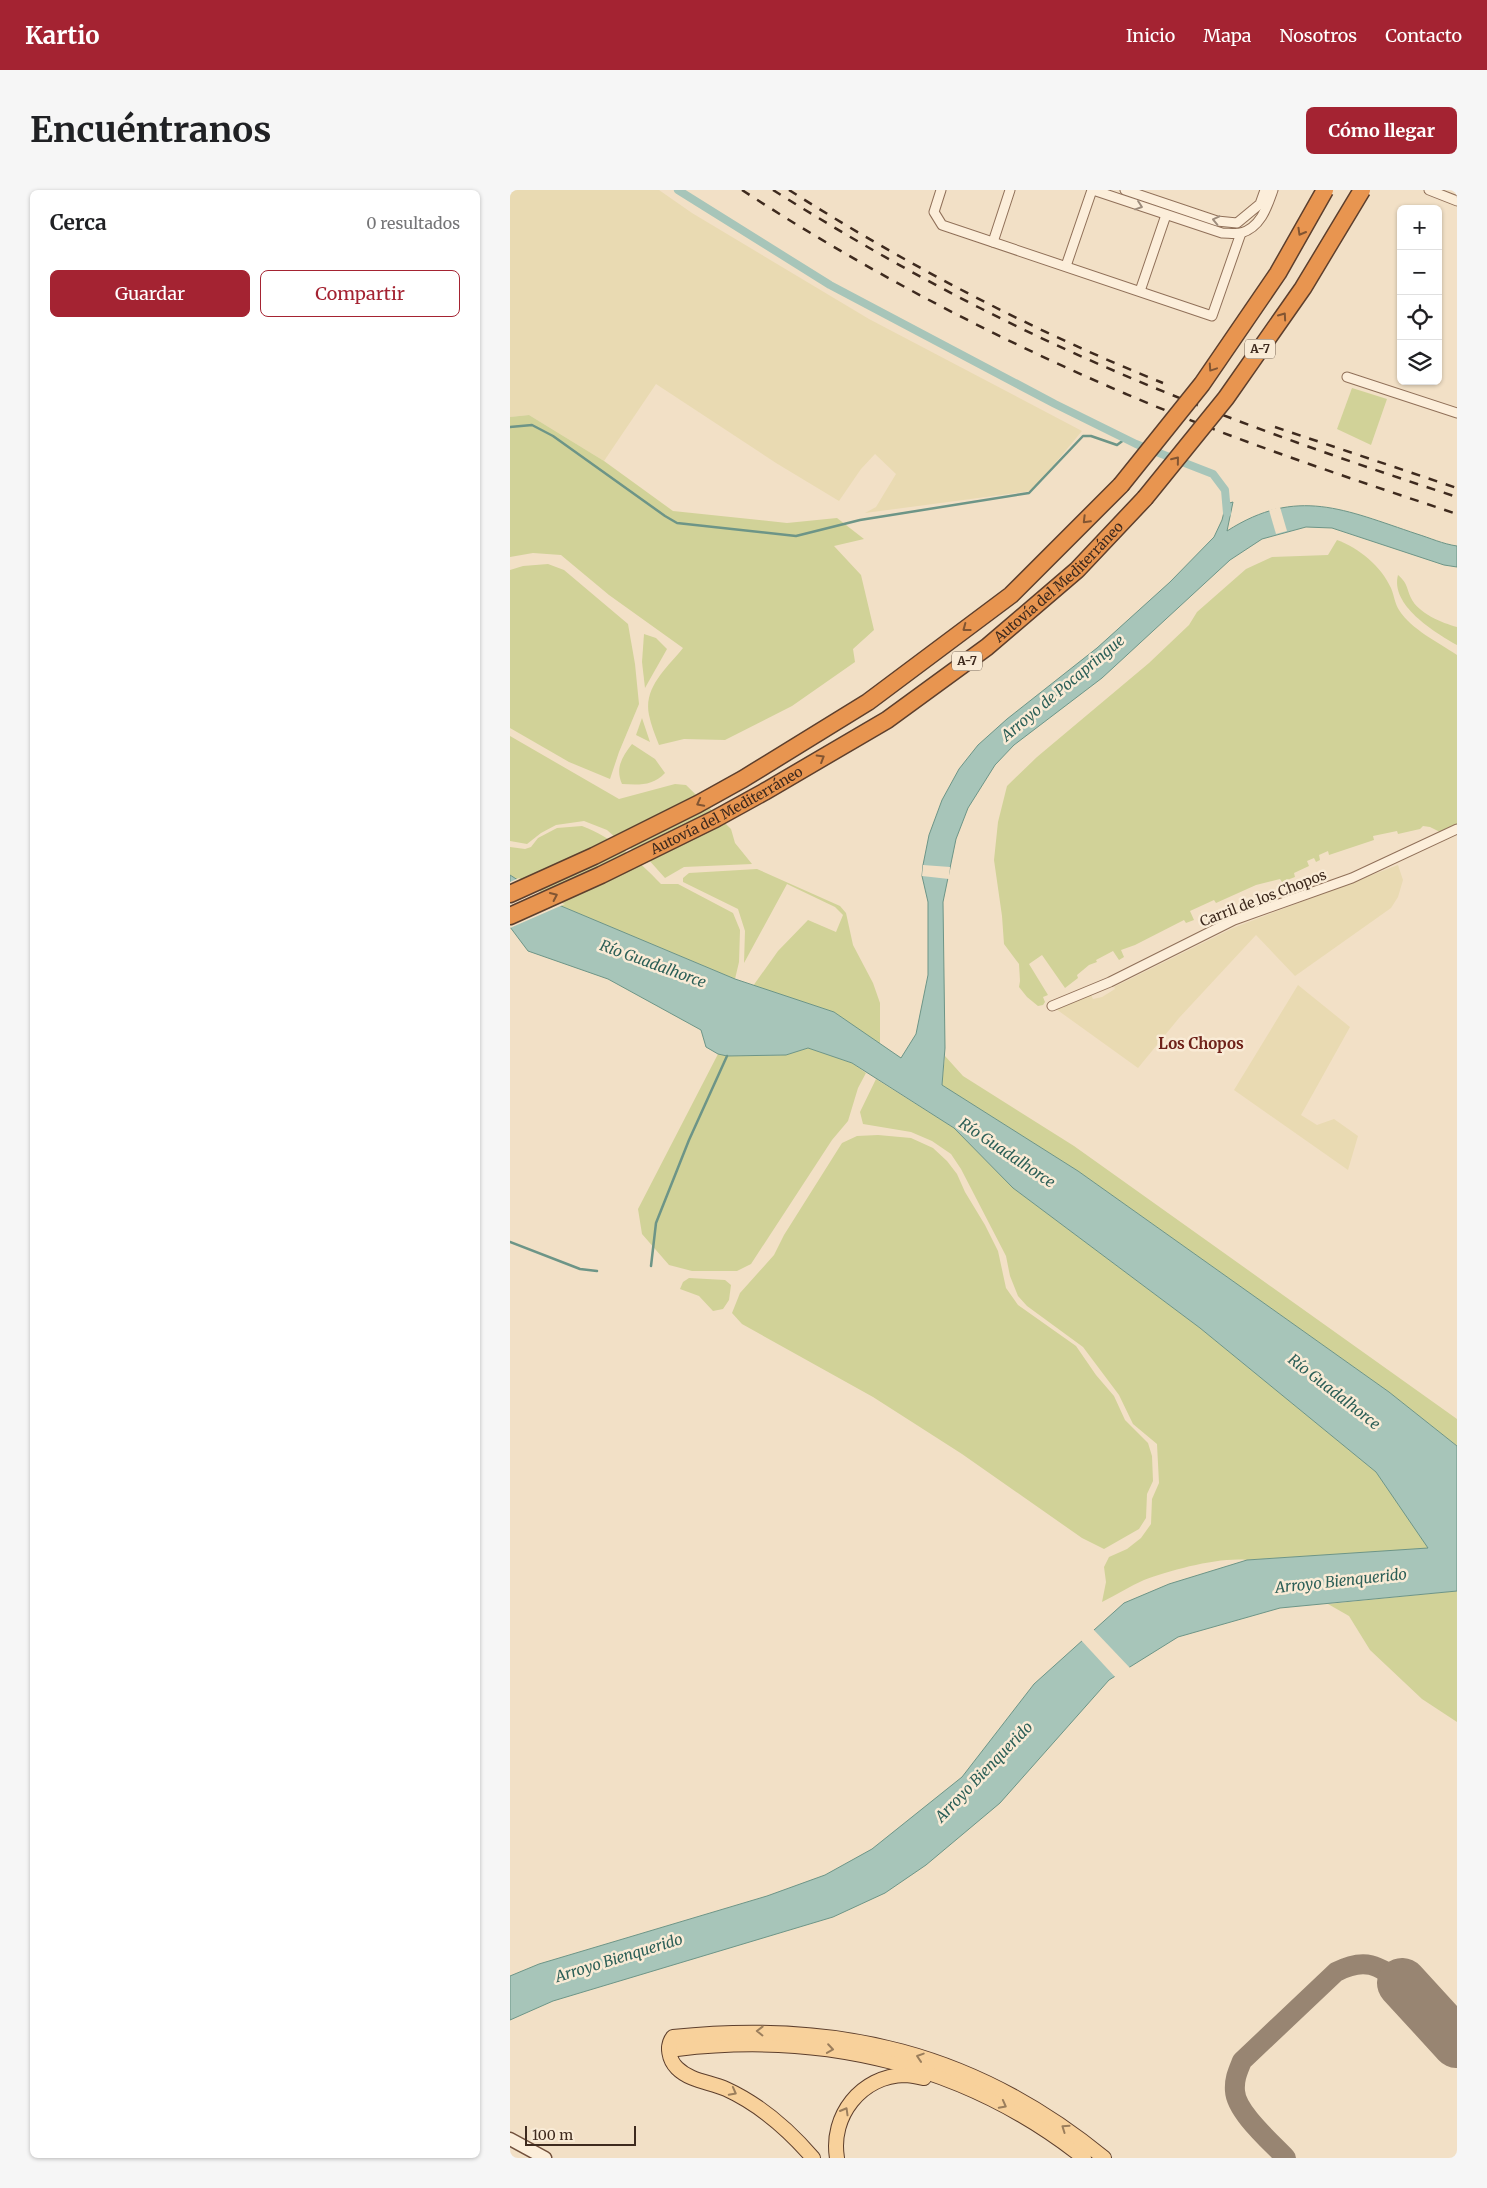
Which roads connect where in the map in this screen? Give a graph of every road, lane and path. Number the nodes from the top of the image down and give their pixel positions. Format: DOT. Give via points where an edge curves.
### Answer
graph roads {
  1 [pos="941,190"];
  2 [pos="1010,190"];
  3 [pos="1093,190"];
  4 [pos="1125,190"];
  5 [pos="1265,190"];
  6 [pos="1273,190"];
  7 [pos="1325,190"];
  8 [pos="1362,190"];
  9 [pos="1429,190"];
  10 [pos="1457,201"];
  11 [pos="1166,215"];
  12 [pos="1241,233"];
  13 [pos="993,242"];
  14 [pos="1066,266"];
  15 [pos="1140,291"];
  16 [pos="1347,377"];
  17 [pos="1457,413"];
  18 [pos="1457,829"];
  19 [pos="510,894"];
  20 [pos="510,916"];
  21 [pos="1052,1006"];
  22 [pos="673,2044"];
  23 [pos="960,2084"];
  24 [pos="510,2139"];
  25 [pos="545,2158"];
  26 [pos="813,2158"];
  27 [pos="837,2158"];
  28 [pos="1084,2158"];
  29 [pos="1104,2158"];
  1 -- 13 [label="street" via="934,212 942,224"];
  2 -- 13 [label="street"];
  3 -- 11 [label="street, one-way"];
  3 -- 14 [label="street"];
  5 -- 4 [label="street, one-way" via="1260,204 1237,223 1217,221"];
  6 -- 12 [label="street" via="1266,211 1255,225"];
  7 -- 19 [label="highway, Autovía del Mediterráneo / A-7, one-way, bridge" via="1278,273 1202,384 1121,485 1011,595 868,702 743,779 594,856"];
  20 -- 8 [label="highway, Autovía del Mediterráneo / A-7, one-way, bridge" via="610,870 764,792 887,720 987,647 1077,570 1146,498 1226,398 1303,288"];
  9 -- 10 [label="street"];
  11 -- 12 [label="street" via="1222,233"];
  11 -- 15 [label="street"];
  12 -- 15 [label="street" via="1212,316"];
  13 -- 14 [label="street"];
  14 -- 15 [label="street"];
  16 -- 17 [label="street"];
  18 -- 21 [label="street, Carril de los Chopos" via="1352,878 1234,920 1110,982"];
  22 -- 23 [label="main road, one-way" via="827,2048 899,2063"];
  22 -- 26 [label="main road, one-way" via="670,2058 687,2076 726,2088 755,2104 778,2120"];
  29 -- 22 [label="main road, one-way" via="1023,2102 978,2079 908,2053 856,2040 805,2033 726,2032"];
  27 -- 23 [label="main road, one-way" via="836,2137 844,2110 874,2083 905,2075"];
  23 -- 28 [label="main road, one-way" via="1017,2112"];
  24 -- 25 [label="street"];
}
